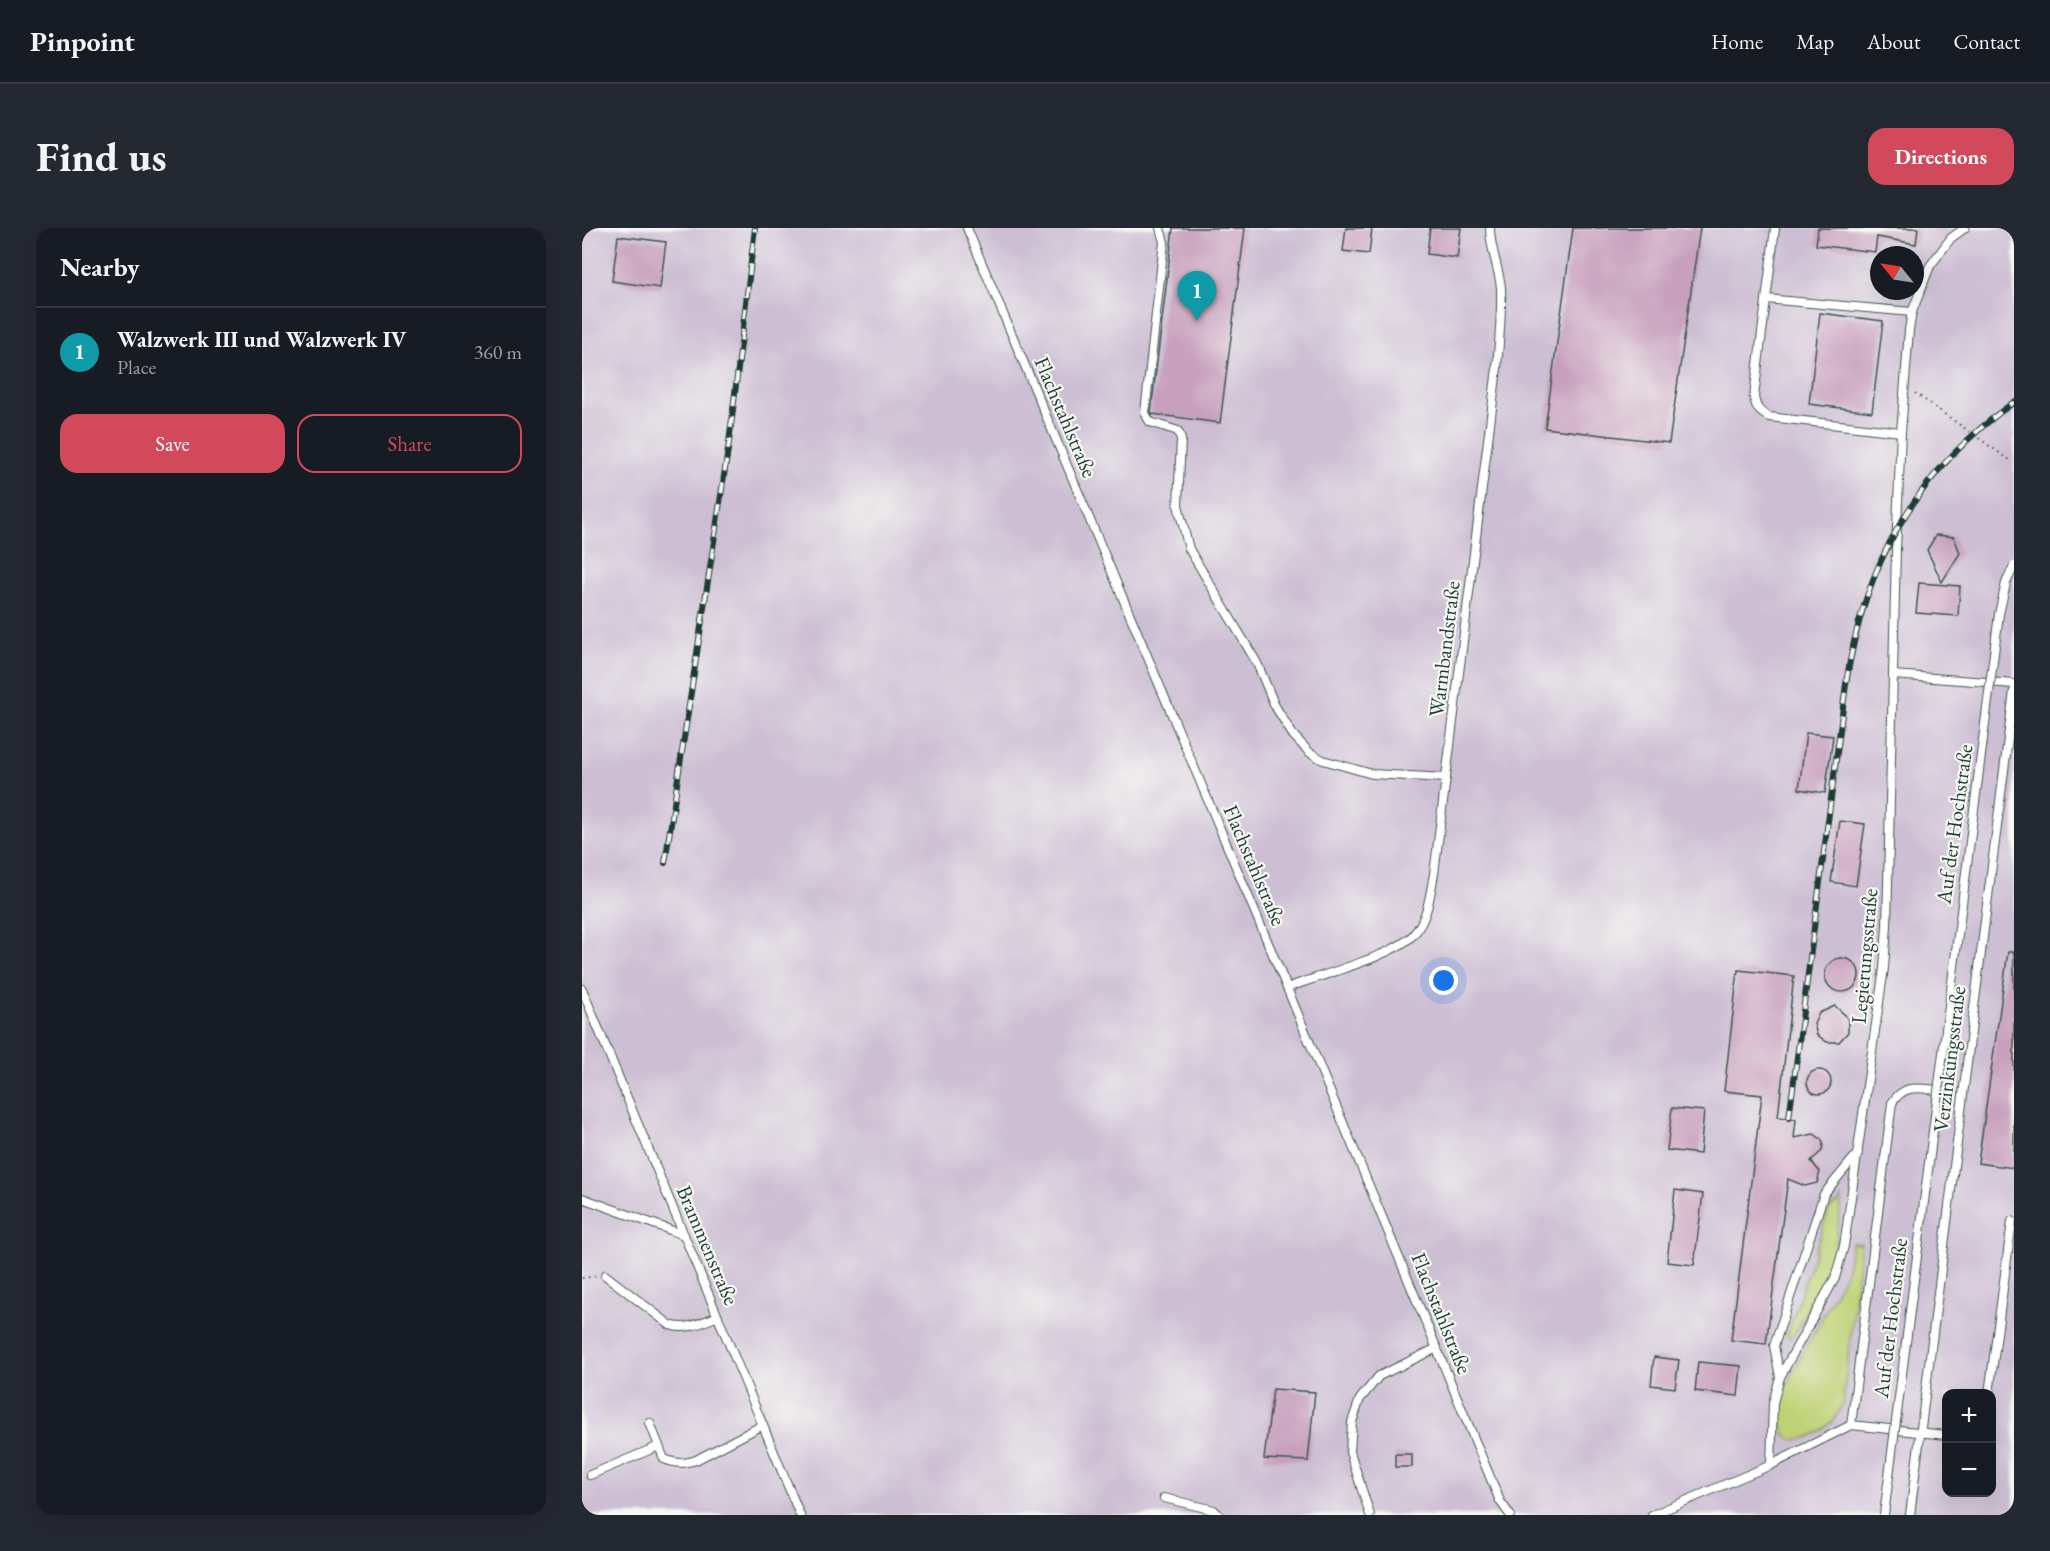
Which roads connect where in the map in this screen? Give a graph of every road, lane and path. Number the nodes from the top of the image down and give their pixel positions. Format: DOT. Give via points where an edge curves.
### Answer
graph roads {
  1 [pos="967,228"];
  2 [pos="1160,228"];
  3 [pos="1490,228"];
  4 [pos="1775,228"];
  5 [pos="1965,228"];
  6 [pos="1766,299"];
  7 [pos="1912,312"];
  8 [pos="1904,385"];
  9 [pos="1901,432"];
  10 [pos="2014,460"];
  11 [pos="2014,566"];
  12 [pos="1893,675"];
  13 [pos="2014,684"];
  14 [pos="2014,692"];
  15 [pos="1446,778"];
  16 [pos="1287,988"];
  17 [pos="582,989"];
  18 [pos="1937,1090"];
  19 [pos="1858,1153"];
  20 [pos="582,1197"];
  21 [pos="2012,1221"];
  22 [pos="684,1236"];
  23 [pos="605,1275"];
  24 [pos="582,1278"];
  25 [pos="718,1316"];
  26 [pos="1437,1348"];
  27 [pos="1780,1377"];
  28 [pos="1990,1389"];
  29 [pos="650,1423"];
  30 [pos="763,1425"];
  31 [pos="1851,1425"];
  32 [pos="1920,1431"];
  33 [pos="1942,1434"];
  34 [pos="659,1446"];
  35 [pos="1771,1465"];
  36 [pos="590,1475"];
  37 [pos="1164,1498"];
  38 [pos="800,1515"];
  39 [pos="1219,1515"];
  40 [pos="1370,1515"];
  41 [pos="1510,1515"];
  42 [pos="1652,1515"];
  43 [pos="1884,1515"];
  44 [pos="1910,1515"];
  1 -- 16 [label="lane, Flachstahlstraße"];
  2 -- 15 [label="lane" via="1164,242 1144,413 1150,422 1178,431 1182,439 1178,505 1189,549 1257,663 1281,716 1310,752 1323,760 1372,774"];
  3 -- 15 [label="lane, Warmbandstraße" via="1501,286 1499,337"];
  4 -- 6 [label="lane"];
  5 -- 7 [label="lane, Legierungsstraße" via="1951,238 1930,266"];
  6 -- 7 [label="lane"];
  6 -- 9 [label="lane" via="1754,397 1762,414"];
  7 -- 8 [label="lane, Legierungsstraße"];
  8 -- 9 [label="lane, Legierungsstraße"];
  8 -- 10 [label="path"];
  9 -- 12 [label="lane, Legierungsstraße"];
  11 -- 18 [label="lane, Auf der Hochstraße, bridge" via="1999,614"];
  12 -- 13 [label="lane"];
  12 -- 19 [label="lane, Legierungsstraße" via="1884,968"];
  14 -- 32 [label="lane, Verzinkungsstraße"];
  15 -- 16 [label="lane, Warmbandstraße" via="1429,901 1413,935 1370,959"];
  16 -- 26 [label="lane, Flachstahlstraße"];
  17 -- 22 [label="lane, Brammenstraße"];
  18 -- 31 [label="lane, Auf der Hochstraße" via="1906,1089 1892,1103"];
  18 -- 43 [label="lane, Auf der Hochstraße, bridge"];
  19 -- 27 [label="lane, Legierungsstraße" via="1844,1246 1835,1278"];
  19 -- 27 [label="lane" via="1824,1194 1774,1346"];
  20 -- 22 [label="lane"];
  21 -- 28 [label="lane"];
  22 -- 25 [label="lane, Brammenstraße"];
  23 -- 24 [label="path"];
  23 -- 25 [label="lane" via="678,1328"];
  25 -- 30 [label="lane, Brammenstraße"];
  26 -- 40 [label="lane" via="1379,1376 1360,1399 1352,1422 1350,1452"];
  26 -- 41 [label="lane, Flachstahlstraße" via="1500,1501"];
  27 -- 35 [label="lane, Legierungsstraße" via="1773,1403"];
  29 -- 34 [label="lane"];
  30 -- 34 [label="lane" via="684,1463 664,1459"];
  30 -- 38 [label="lane, Brammenstraße"];
  31 -- 32 [label="lane"];
  31 -- 35 [label="lane"];
  32 -- 33 [label="lane"];
  32 -- 44 [label="lane, Verzinkungsstraße"];
  34 -- 36 [label="lane"];
  35 -- 42 [label="lane"];
  37 -- 39 [label="lane" via="1214,1510"];
}
